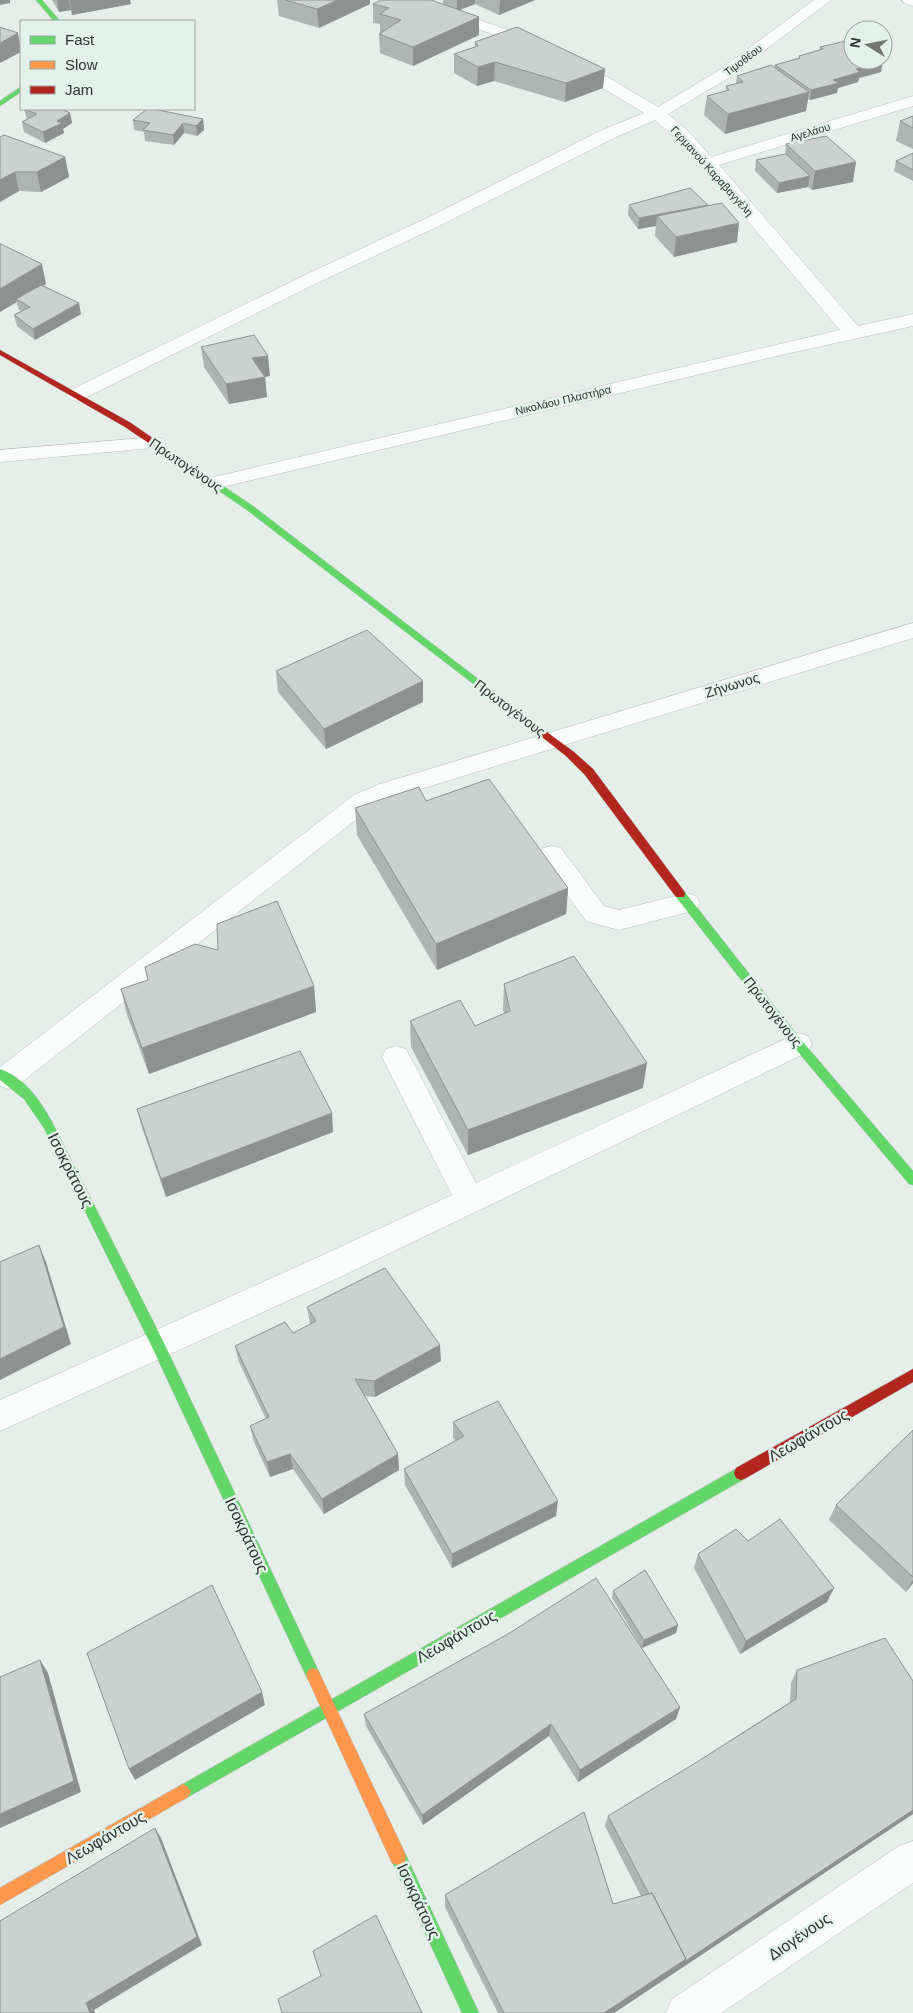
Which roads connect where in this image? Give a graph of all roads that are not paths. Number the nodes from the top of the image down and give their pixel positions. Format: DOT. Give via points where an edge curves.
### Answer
graph roads {
  1 [pos="39,0"];
  2 [pos="405,0"];
  3 [pos="824,0"];
  4 [pos="909,0"];
  5 [pos="913,2"];
  6 [pos="55,20"];
  7 [pos="19,91"];
  8 [pos="0,97"];
  9 [pos="913,100"];
  10 [pos="0,104"];
  11 [pos="658,114"];
  12 [pos="708,164"];
  13 [pos="913,320"];
  14 [pos="853,333"];
  15 [pos="0,352"];
  16 [pos="76,395"];
  17 [pos="156,443"];
  18 [pos="0,456"];
  19 [pos="214,483"];
  20 [pos="913,630"];
  21 [pos="551,740"];
  22 [pos="552,855"];
  23 [pos="687,902"];
  24 [pos="798,1044"];
  25 [pos="396,1057"];
  26 [pos="4,1075"];
  27 [pos="913,1180"];
  28 [pos="470,1201"];
  29 [pos="158,1345"];
  30 [pos="913,1375"];
  31 [pos="0,1416"];
  32 [pos="328,1709"];
  33 [pos="913,1860"];
  34 [pos="0,1897"];
  35 [pos="471,2013"];
  36 [pos="686,2013"];
  1 -- 6 [label="street"];
  2 -- 11 [label="street, Γερμανού Καραβαγγέλη" via="504,33 551,53"];
  3 -- 11 [label="street, Τιμοθέου" via="717,79"];
  4 -- 5 [label="street"];
  7 -- 8 [label="street"];
  7 -- 10 [label="street"];
  9 -- 12 [label="street, Αγελάου"];
  11 -- 12 [label="street, Γερμανού Καραβαγγέλη"];
  11 -- 16 [label="street, Τιμοθέου" via="608,134"];
  12 -- 14 [label="street, Γερμανού Καραβαγγέλη"];
  13 -- 14 [label="street, Νικολάου Πλαστήρα"];
  14 -- 19 [label="street, Νικολάου Πλαστήρα"];
  15 -- 16 [label="street, Πρωτογένους"];
  16 -- 17 [label="street, Πρωτογένους"];
  17 -- 18 [label="street"];
  17 -- 19 [label="street, Πρωτογένους"];
  19 -- 21 [label="street, Πρωτογένους"];
  20 -- 21 [label="street, Ζήνωνος"];
  21 -- 23 [label="street, Πρωτογένους" via="589,772"];
  21 -- 26 [label="street, Ζήνωνος" via="363,800"];
  22 -- 23 [label="street" via="595,914 619,920"];
  23 -- 24 [label="street, Πρωτογένους"];
  24 -- 27 [label="street, Πρωτογένους"];
  24 -- 28 [label="street"];
  25 -- 28 [label="street"];
  26 -- 29 [label="street, Ισοκράτους" via="30,1092 36,1102"];
  28 -- 29 [label="street"];
  29 -- 31 [label="street"];
  29 -- 32 [label="street, Ισοκράτους"];
  30 -- 32 [label="street, Λεωφάντους"];
  32 -- 34 [label="street, Λεωφάντους"];
  32 -- 35 [label="street, Ισοκράτους"];
  33 -- 36 [label="street, Διογένους"];
}
